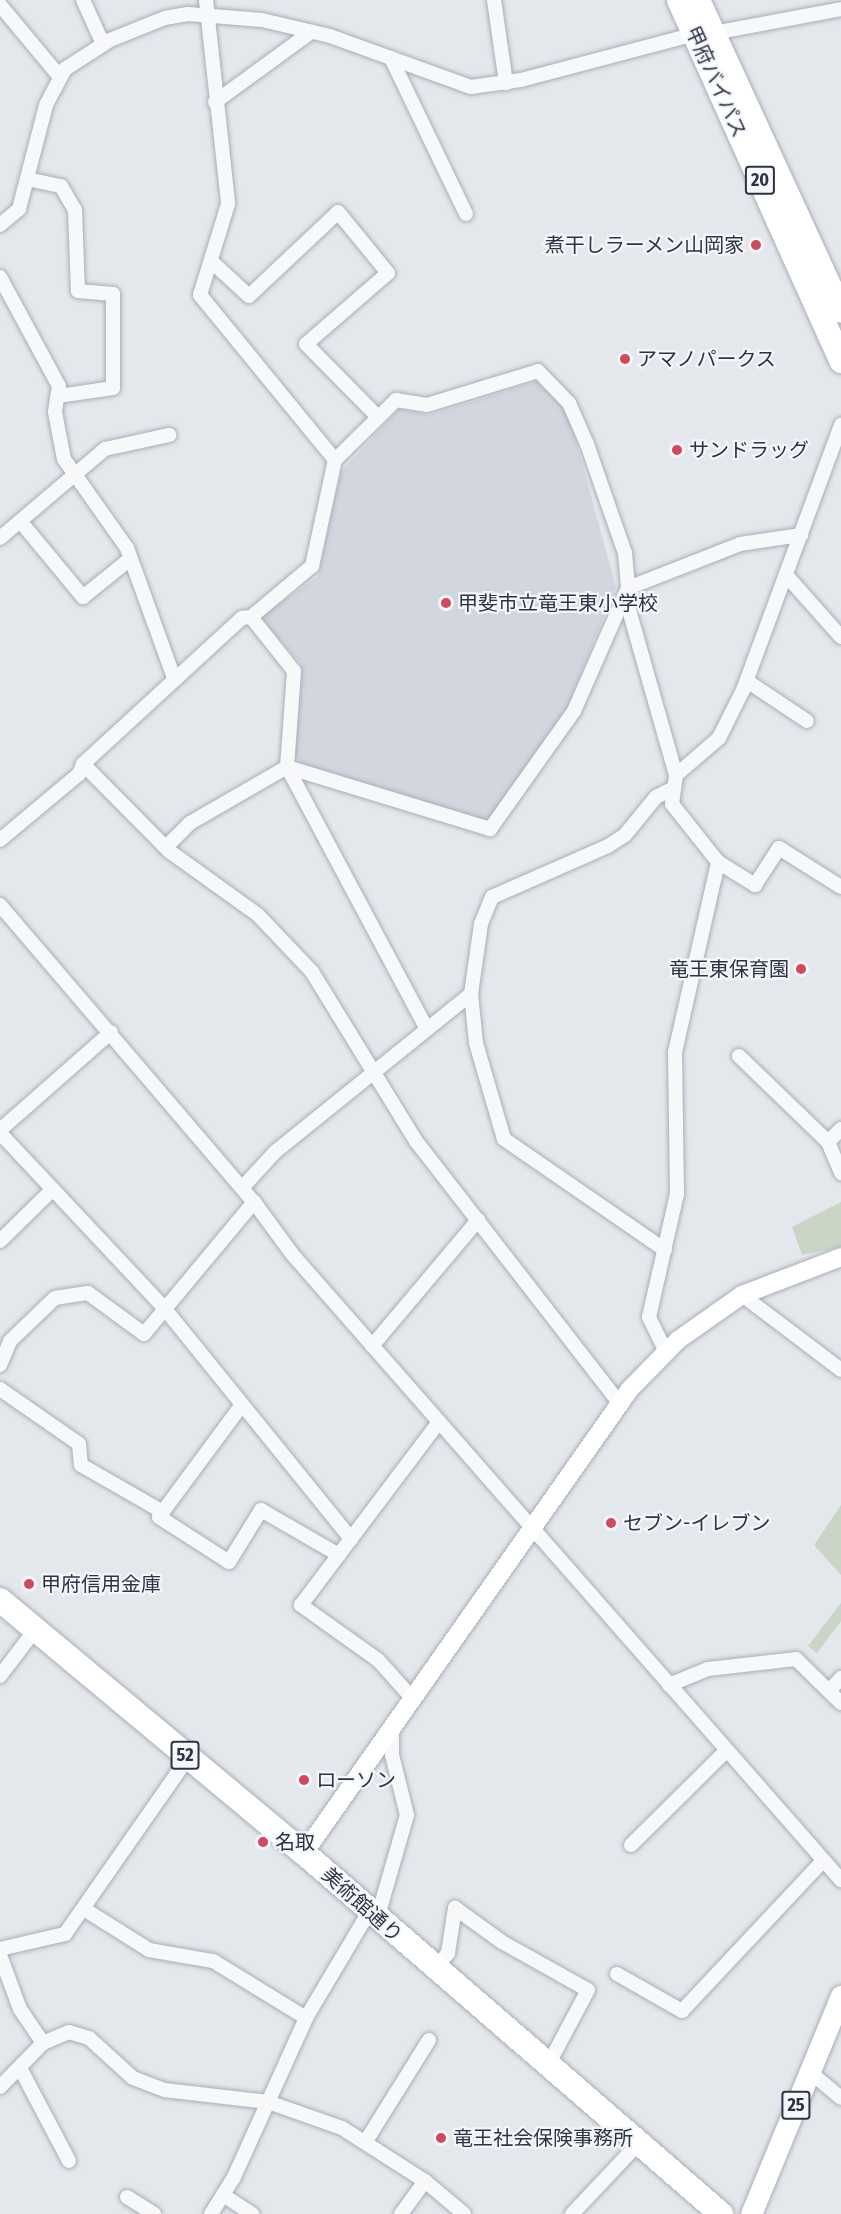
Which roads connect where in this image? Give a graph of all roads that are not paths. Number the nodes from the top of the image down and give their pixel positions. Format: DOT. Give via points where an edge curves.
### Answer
graph roads {
  1 [pos="83,0"];
  2 [pos="206,0"];
  3 [pos="494,0"];
  4 [pos="679,0"];
  5 [pos="698,0"];
  6 [pos="0,5"];
  7 [pos="841,9"];
  8 [pos="206,16"];
  9 [pos="311,32"];
  10 [pos="704,33"];
  11 [pos="103,44"];
  12 [pos="391,58"];
  13 [pos="60,77"];
  14 [pos="506,83"];
  15 [pos="215,102"];
  16 [pos="27,179"];
  17 [pos="466,214"];
  18 [pos="0,225"];
  19 [pos="212,262"];
  20 [pos="0,277"];
  21 [pos="841,310"];
  22 [pos="841,361"];
  23 [pos="57,396"];
  24 [pos="378,417"];
  25 [pos="841,425"];
  26 [pos="169,435"];
  27 [pos="335,460"];
  28 [pos="75,475"];
  29 [pos="20,521"];
  30 [pos="801,535"];
  31 [pos="0,538"];
  32 [pos="130,559"];
  33 [pos="786,575"];
  34 [pos="626,592"];
  35 [pos="251,617"];
  36 [pos="841,637"];
  37 [pos="174,678"];
  38 [pos="747,681"];
  39 [pos="807,721"];
  40 [pos="83,764"];
  41 [pos="287,768"];
  42 [pos="675,781"];
  43 [pos="0,840"];
  44 [pos="166,847"];
  45 [pos="718,862"];
  46 [pos="841,887"];
  47 [pos="0,905"];
  48 [pos="471,994"];
  49 [pos="427,1029"];
  50 [pos="111,1032"];
  51 [pos="739,1056"];
  52 [pos="375,1072"];
  53 [pos="841,1129"];
  54 [pos="0,1131"];
  55 [pos="828,1142"];
  56 [pos="841,1173"];
  57 [pos="242,1188"];
  58 [pos="53,1189"];
  59 [pos="254,1202"];
  60 [pos="478,1221"];
  61 [pos="0,1241"];
  62 [pos="665,1250"];
  63 [pos="841,1257"];
  64 [pos="742,1295"];
  65 [pos="165,1309"];
  66 [pos="372,1346"];
  67 [pos="3,1347"];
  68 [pos="666,1352"];
  69 [pos="0,1365"];
  70 [pos="841,1370"];
  71 [pos="0,1389"];
  72 [pos="619,1403"];
  73 [pos="241,1406"];
  74 [pos="439,1422"];
  75 [pos="163,1512"];
  76 [pos="535,1526"];
  77 [pos="351,1539"];
  78 [pos="339,1555"];
  79 [pos="0,1600"];
  80 [pos="35,1630"];
  81 [pos="0,1676"];
  82 [pos="841,1677"];
  83 [pos="669,1685"];
  84 [pos="829,1691"];
  85 [pos="414,1700"];
  86 [pos="841,1703"];
  87 [pos="392,1732"];
  88 [pos="726,1751"];
  89 [pos="188,1758"];
  90 [pos="631,1845"];
  91 [pos="304,1853"];
  92 [pos="823,1861"];
  93 [pos="841,1880"];
  94 [pos="84,1909"];
  95 [pos="373,1915"];
  96 [pos="0,1949"];
  97 [pos="435,1969"];
  98 [pos="617,1974"];
  99 [pos="841,1996"];
  100 [pos="306,2018"];
  101 [pos="429,2040"];
  102 [pos="43,2043"];
  103 [pos="549,2062"];
  104 [pos="20,2068"];
  105 [pos="810,2072"];
  106 [pos="0,2087"];
  107 [pos="841,2098"];
  108 [pos="268,2102"];
  109 [pos="366,2141"];
  110 [pos="638,2144"];
  111 [pos="69,2161"];
  112 [pos="425,2181"];
  113 [pos="223,2195"];
  114 [pos="127,2197"];
  115 [pos="154,2214"];
  116 [pos="211,2214"];
  117 [pos="252,2214"];
  118 [pos="401,2214"];
  119 [pos="464,2214"];
  120 [pos="572,2214"];
  121 [pos="721,2214"];
  122 [pos="751,2214"];
  1 -- 11 [label="street"];
  2 -- 8 [label="street"];
  3 -- 14 [label="street"];
  4 -- 10 [label="highway, 甲府バイパス / 20"];
  5 -- 10 [label="highway, 甲府バイパス / 20"];
  6 -- 13 [label="street"];
  7 -- 10 [label="street"];
  8 -- 9 [label="street"];
  8 -- 11 [label="street" via="165,18"];
  8 -- 15 [label="street"];
  9 -- 12 [label="street"];
  9 -- 15 [label="street"];
  10 -- 14 [label="street"];
  10 -- 21 [label="highway, 甲府バイパス / 20"];
  10 -- 22 [label="highway, 甲府バイパス / 20"];
  11 -- 13 [label="street"];
  12 -- 14 [label="street" via="471,87"];
  12 -- 17 [label="street"];
  13 -- 16 [label="street" via="46,105"];
  15 -- 19 [label="street" via="228,204"];
  16 -- 18 [label="street" via="19,209"];
  16 -- 23 [label="street" via="61,186 75,210 78,291 113,294 113,388"];
  19 -- 24 [label="street" via="249,296 338,212 388,273 306,344"];
  19 -- 27 [label="street" via="200,295"];
  20 -- 23 [label="street" via="59,386"];
  23 -- 28 [label="street" via="55,412 63,459"];
  24 -- 27 [label="street"];
  24 -- 34 [label="street" via="396,400 427,405 538,371 569,403 587,444 625,553"];
  25 -- 30 [label="street"];
  26 -- 28 [label="street" via="105,449"];
  27 -- 35 [label="street" via="312,566"];
  28 -- 29 [label="street"];
  28 -- 32 [label="street"];
  29 -- 31 [label="street"];
  29 -- 32 [label="street" via="83,597"];
  30 -- 33 [label="street"];
  30 -- 34 [label="street" via="740,544"];
  32 -- 37 [label="street"];
  33 -- 36 [label="street"];
  33 -- 38 [label="street"];
  34 -- 41 [label="street" via="574,711 490,829"];
  34 -- 42 [label="street"];
  35 -- 37 [label="street" via="242,618"];
  35 -- 41 [label="street" via="294,671"];
  37 -- 40 [label="street"];
  38 -- 39 [label="street"];
  38 -- 42 [label="street" via="719,738"];
  40 -- 43 [label="street" via="79,774"];
  40 -- 44 [label="street"];
  41 -- 44 [label="street" via="190,823"];
  41 -- 49 [label="street"];
  42 -- 45 [label="street" via="672,804"];
  42 -- 48 [label="street" via="656,797 625,835 608,846 492,897 481,924"];
  44 -- 52 [label="street" via="258,915 312,972"];
  45 -- 46 [label="street" via="755,885 779,848"];
  45 -- 62 [label="street" via="675,1052 677,1194"];
  47 -- 50 [label="street"];
  48 -- 49 [label="street"];
  48 -- 62 [label="street" via="476,1043 504,1139"];
  49 -- 52 [label="street"];
  50 -- 54 [label="street"];
  50 -- 57 [label="street"];
  51 -- 55 [label="street"];
  52 -- 57 [label="street" via="275,1152"];
  52 -- 60 [label="street" via="416,1141"];
  53 -- 55 [label="street"];
  54 -- 58 [label="street"];
  55 -- 56 [label="street"];
  57 -- 59 [label="street"];
  58 -- 61 [label="street"];
  58 -- 65 [label="street"];
  59 -- 65 [label="street"];
  59 -- 66 [label="street"];
  60 -- 66 [label="street"];
  60 -- 72 [label="street"];
  62 -- 68 [label="street" via="649,1317"];
  63 -- 64 [label="street"];
  64 -- 68 [label="street"];
  64 -- 70 [label="street"];
  65 -- 67 [label="street" via="144,1334 88,1293 55,1298"];
  65 -- 73 [label="street"];
  66 -- 74 [label="street"];
  67 -- 69 [label="street"];
  68 -- 72 [label="street"];
  71 -- 75 [label="street" via="79,1444 81,1465"];
  72 -- 76 [label="street"];
  73 -- 75 [label="street"];
  73 -- 77 [label="street"];
  74 -- 76 [label="street"];
  74 -- 77 [label="street"];
  75 -- 78 [label="street" via="159,1517 229,1562 261,1510"];
  76 -- 83 [label="street"];
  76 -- 85 [label="street"];
  77 -- 78 [label="street"];
  78 -- 85 [label="street" via="301,1605 378,1660"];
  79 -- 80 [label="highway, 美術館通り / 52"];
  80 -- 81 [label="street"];
  80 -- 89 [label="highway, 美術館通り / 52"];
  82 -- 84 [label="street"];
  83 -- 84 [label="street" via="708,1669 796,1659"];
  83 -- 88 [label="street"];
  84 -- 86 [label="street"];
  85 -- 87 [label="street"];
  87 -- 91 [label="street"];
  87 -- 95 [label="street" via="392,1755 407,1815"];
  88 -- 90 [label="street"];
  88 -- 92 [label="street"];
  89 -- 91 [label="highway, 美術館通り / 52"];
  89 -- 94 [label="street"];
  91 -- 95 [label="highway, 美術館通り / 52"];
  92 -- 93 [label="street"];
  92 -- 98 [label="street" via="682,2011"];
  94 -- 96 [label="street" via="53,1941"];
  94 -- 100 [label="street" via="149,1950 213,1961"];
  95 -- 97 [label="highway, 美術館通り / 52"];
  95 -- 100 [label="street"];
  96 -- 102 [label="street" via="20,2009"];
  97 -- 103 [label="highway, 美術館通り / 52"];
  97 -- 103 [label="street" via="448,1953 455,1908 502,1942 588,1990"];
  99 -- 105 [label="main road, 25"];
  100 -- 108 [label="street"];
  101 -- 109 [label="street"];
  102 -- 104 [label="street"];
  102 -- 108 [label="street" via="69,2032 89,2038 133,2078 164,2090"];
  103 -- 110 [label="highway, 美術館通り / 52"];
  104 -- 106 [label="street"];
  104 -- 111 [label="street"];
  105 -- 107 [label="street"];
  105 -- 122 [label="main road, 25"];
  108 -- 109 [label="street"];
  108 -- 113 [label="street"];
  109 -- 112 [label="street"];
  110 -- 120 [label="street"];
  110 -- 121 [label="highway, 美術館通り / 52"];
  112 -- 118 [label="street"];
  112 -- 119 [label="street"];
  113 -- 116 [label="street"];
  113 -- 117 [label="street"];
  114 -- 115 [label="street"];
}
